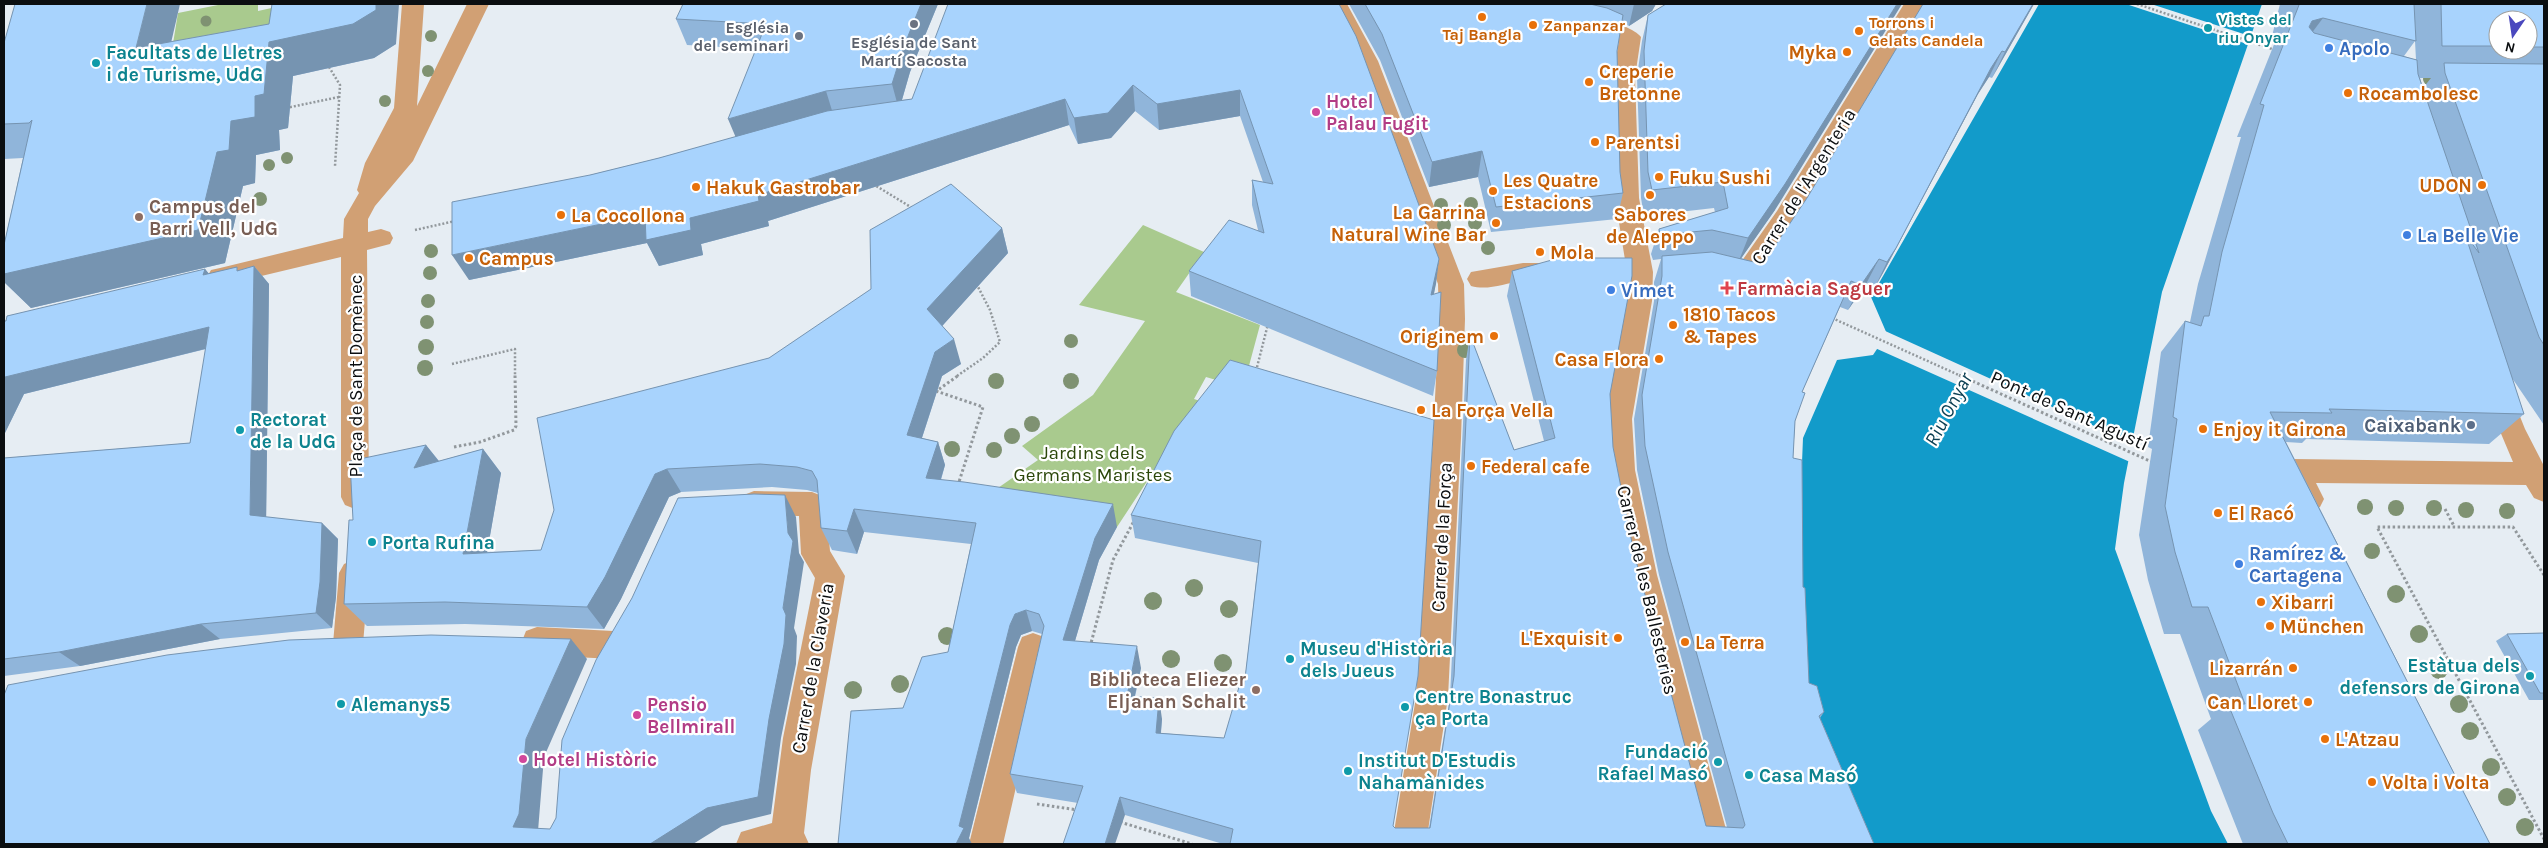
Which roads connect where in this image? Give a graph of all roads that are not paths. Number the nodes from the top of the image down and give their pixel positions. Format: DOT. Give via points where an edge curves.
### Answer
graph roads {
  1 [pos="413,4"];
  2 [pos="1336,4"];
  3 [pos="1512,4"];
  4 [pos="1915,4"];
  5 [pos="475,11"];
  6 [pos="366,201"];
  7 [pos="381,238"];
  8 [pos="355,244"];
  9 [pos="1703,266"];
  10 [pos="1570,272"];
  11 [pos="1480,279"];
  12 [pos="198,282"];
  13 [pos="1451,284"];
  14 [pos="1471,321"];
  15 [pos="2490,370"];
  16 [pos="2541,475"];
  17 [pos="728,504"];
  18 [pos="355,518"];
  19 [pos="2322,523"];
  20 [pos="354,548"];
  21 [pos="509,641"];
  22 [pos="347,643"];
  23 [pos="1033,647"];
  24 [pos="598,672"];
  25 [pos="790,840"];
  26 [pos="753,844"];
  27 [pos="986,844"];
  28 [pos="1409,844"];
  29 [pos="1713,844"];
  1 -- 6 [label="street, Plaça de Sant Domènec" via="405,108 377,163"];
  2 -- 13 [label="street" via="1368,61"];
  3 -- 29 [label="street, Carrer de les Ballesteries" via="1638,32 1624,77 1627,198 1639,300 1618,419 1621,470 1642,575"];
  4 -- 9 [label="street, Carrer de l'Argenteria" via="1791,209 1745,276"];
  5 -- 6 [label="street, Plaça de Sant Domènec" via="401,161"];
  6 -- 8 [label="street, Plaça de Sant Domènec" via="356,219"];
  7 -- 8 [label="street"];
  8 -- 12 [label="street"];
  8 -- 18 [label="street, Plaça de Sant Domènec"];
  10 -- 11 [label="street" via="1523,272"];
  13 -- 14 [label="street" via="1467,300"];
  13 -- 28 [label="street, Carrer de la Força" via="1447,438 1432,697"];
  15 -- 16 [label="street" via="2505,416"];
  16 -- 19 [label="street" via="2294,471"];
  17 -- 25 [label="street, Carrer de la Claveria" via="812,504 816,554 830,576 802,718 790,799"];
  20 -- 22 [label="street" via="353,597"];
  21 -- 24 [label="street" via="619,634"];
  23 -- 27 [label="street"];
  25 -- 26 [label="street, Carrer de la Claveria"];
}
